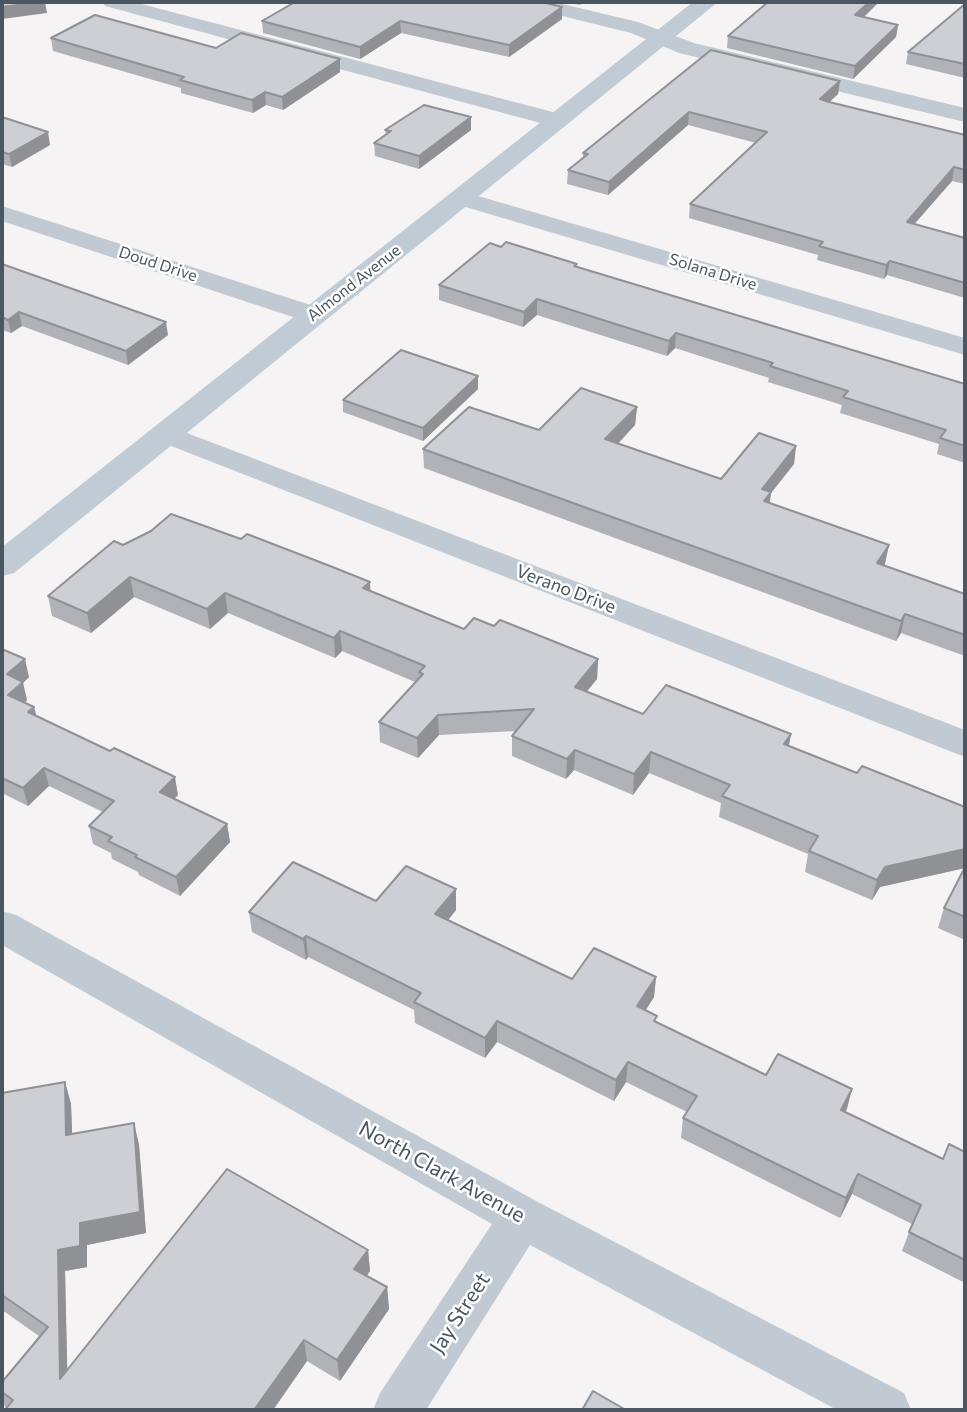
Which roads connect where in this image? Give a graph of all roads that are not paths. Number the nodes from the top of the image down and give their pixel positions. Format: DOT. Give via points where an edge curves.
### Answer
graph roads {
  1 [pos="112,2"];
  2 [pos="529,2"];
  3 [pos="707,2"];
  4 [pos="662,38"];
  5 [pos="965,115"];
  6 [pos="556,120"];
  7 [pos="461,198"];
  8 [pos="2,213"];
  9 [pos="314,315"];
  10 [pos="965,347"];
  11 [pos="166,434"];
  12 [pos="2,565"];
  13 [pos="965,744"];
  14 [pos="2,926"];
  15 [pos="522,1217"];
  16 [pos="398,1410"];
  17 [pos="886,1410"];
  1 -- 6 [label="street"];
  2 -- 4 [label="street"];
  3 -- 4 [label="street, Almond Avenue"];
  4 -- 5 [label="street" via="687,48"];
  4 -- 6 [label="street, Almond Avenue"];
  6 -- 7 [label="street, Almond Avenue"];
  7 -- 9 [label="street, Almond Avenue"];
  7 -- 10 [label="street, Solana Drive"];
  8 -- 9 [label="street, Doud Drive"];
  9 -- 11 [label="street, Almond Avenue"];
  11 -- 12 [label="street, Almond Avenue"];
  11 -- 13 [label="street, Verano Drive"];
  14 -- 15 [label="street, North Clark Avenue"];
  15 -- 16 [label="street, Jay Street"];
  15 -- 17 [label="street, North Clark Avenue"];
}
